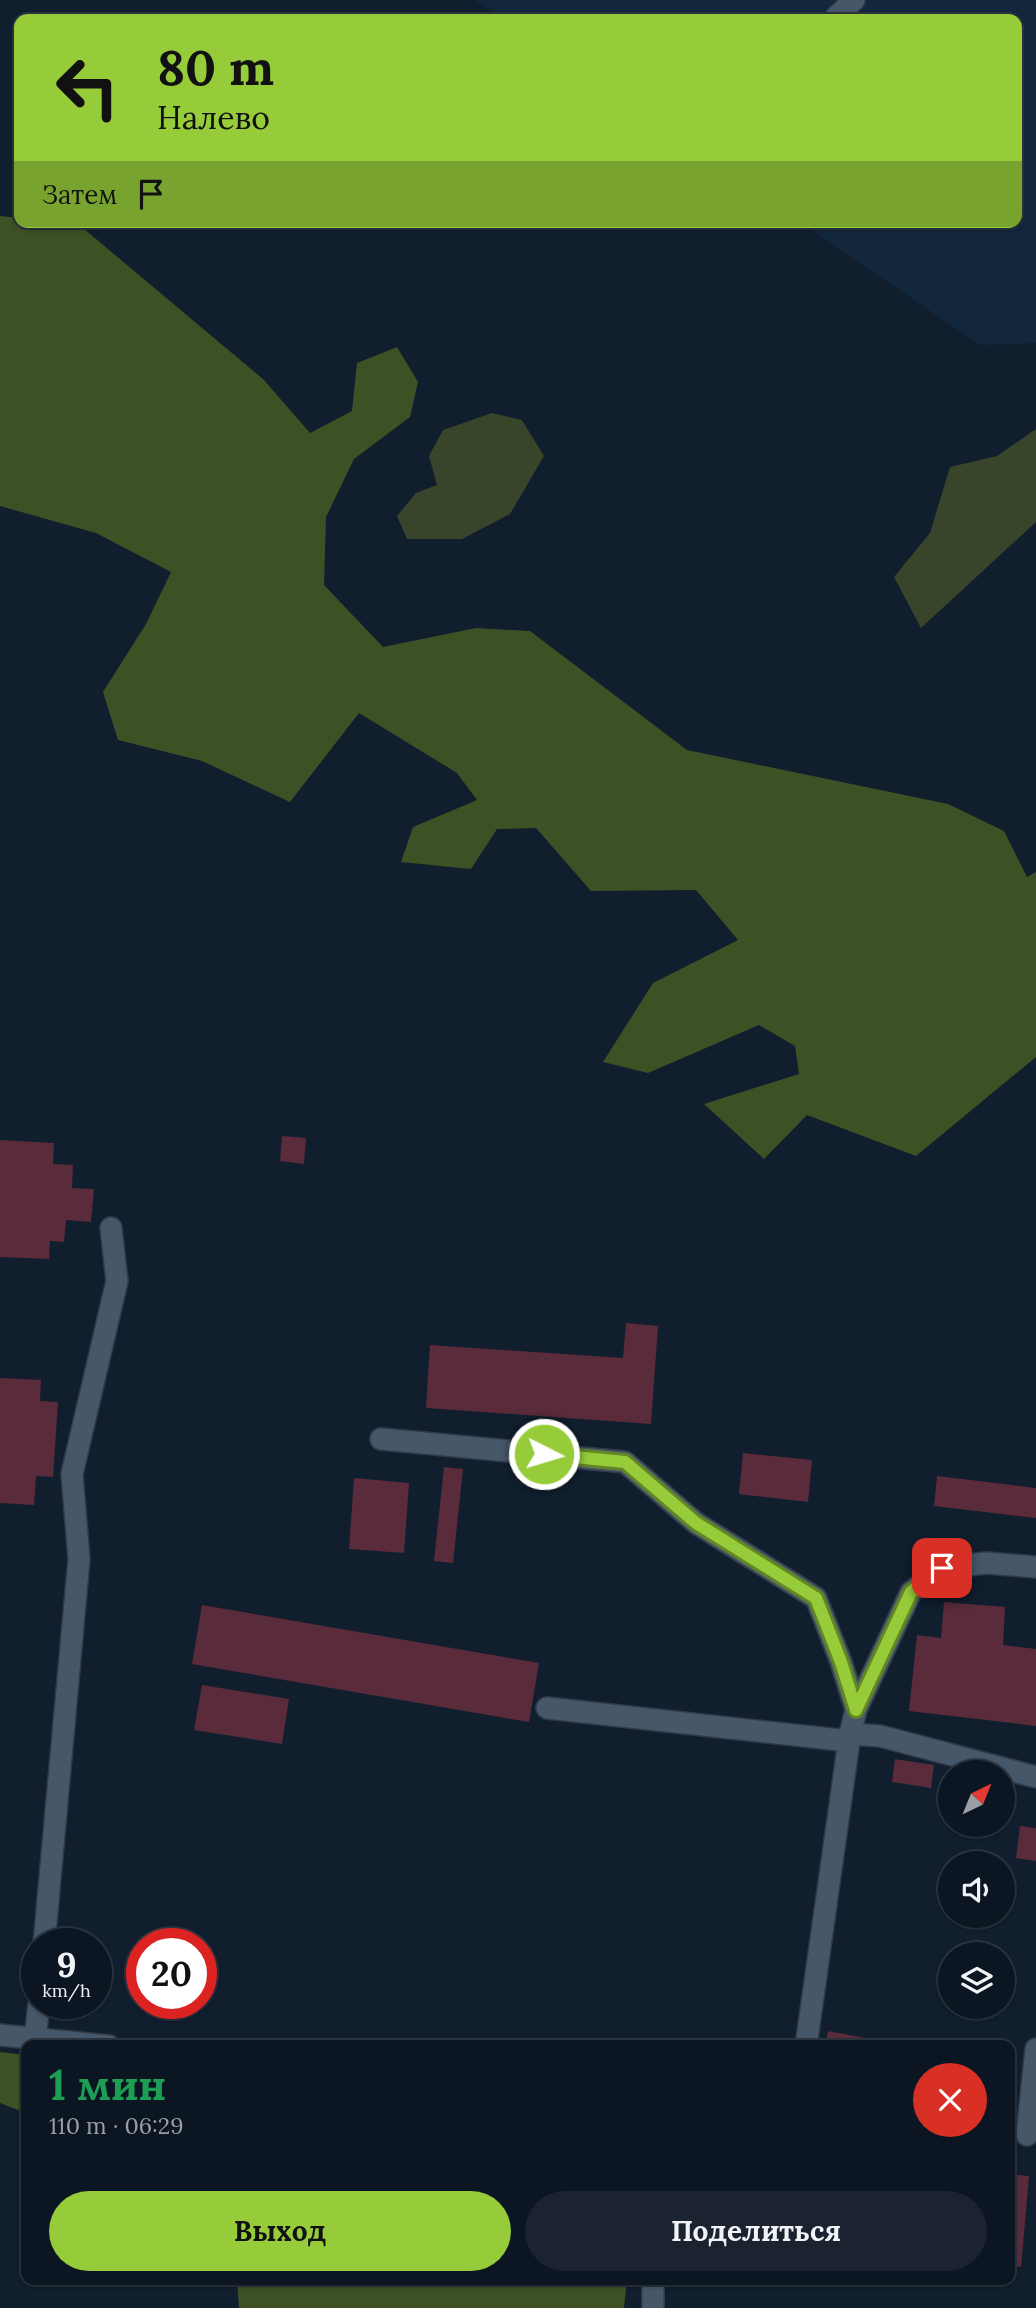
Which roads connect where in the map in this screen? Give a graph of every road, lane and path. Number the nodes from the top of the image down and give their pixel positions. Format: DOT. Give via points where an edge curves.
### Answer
graph roads {
  1 [pos="854,0"];
  2 [pos="839,14"];
  3 [pos="111,1228"];
  4 [pos="381,1439"];
  5 [pos="1036,1567"];
  6 [pos="547,1708"];
  7 [pos="856,1710"];
  8 [pos="849,1738"];
  9 [pos="1036,1777"];
  10 [pos="45,1928"];
  11 [pos="37,2019"];
  12 [pos="0,2035"];
  13 [pos="35,2039"];
  14 [pos="46,2040"];
  15 [pos="807,2040"];
  16 [pos="1036,2049"];
  17 [pos="1024,2134"];
  18 [pos="653,2285"];
  19 [pos="653,2308"];
  1 -- 2 [label="street"];
  3 -- 10 [label="street" via="117,1281 72,1474 79,1559"];
  4 -- 7 [label="street" via="625,1462 696,1523 816,1598"];
  5 -- 7 [label="street" via="986,1563 942,1568 911,1592"];
  6 -- 8 [label="street"];
  7 -- 8 [label="street"];
  8 -- 9 [label="street" via="880,1736"];
  8 -- 15 [label="street"];
  11 -- 13 [label="street"];
  12 -- 13 [label="street"];
  13 -- 14 [label="street"];
  16 -- 17 [label="street"];
  18 -- 19 [label="street"];
}
